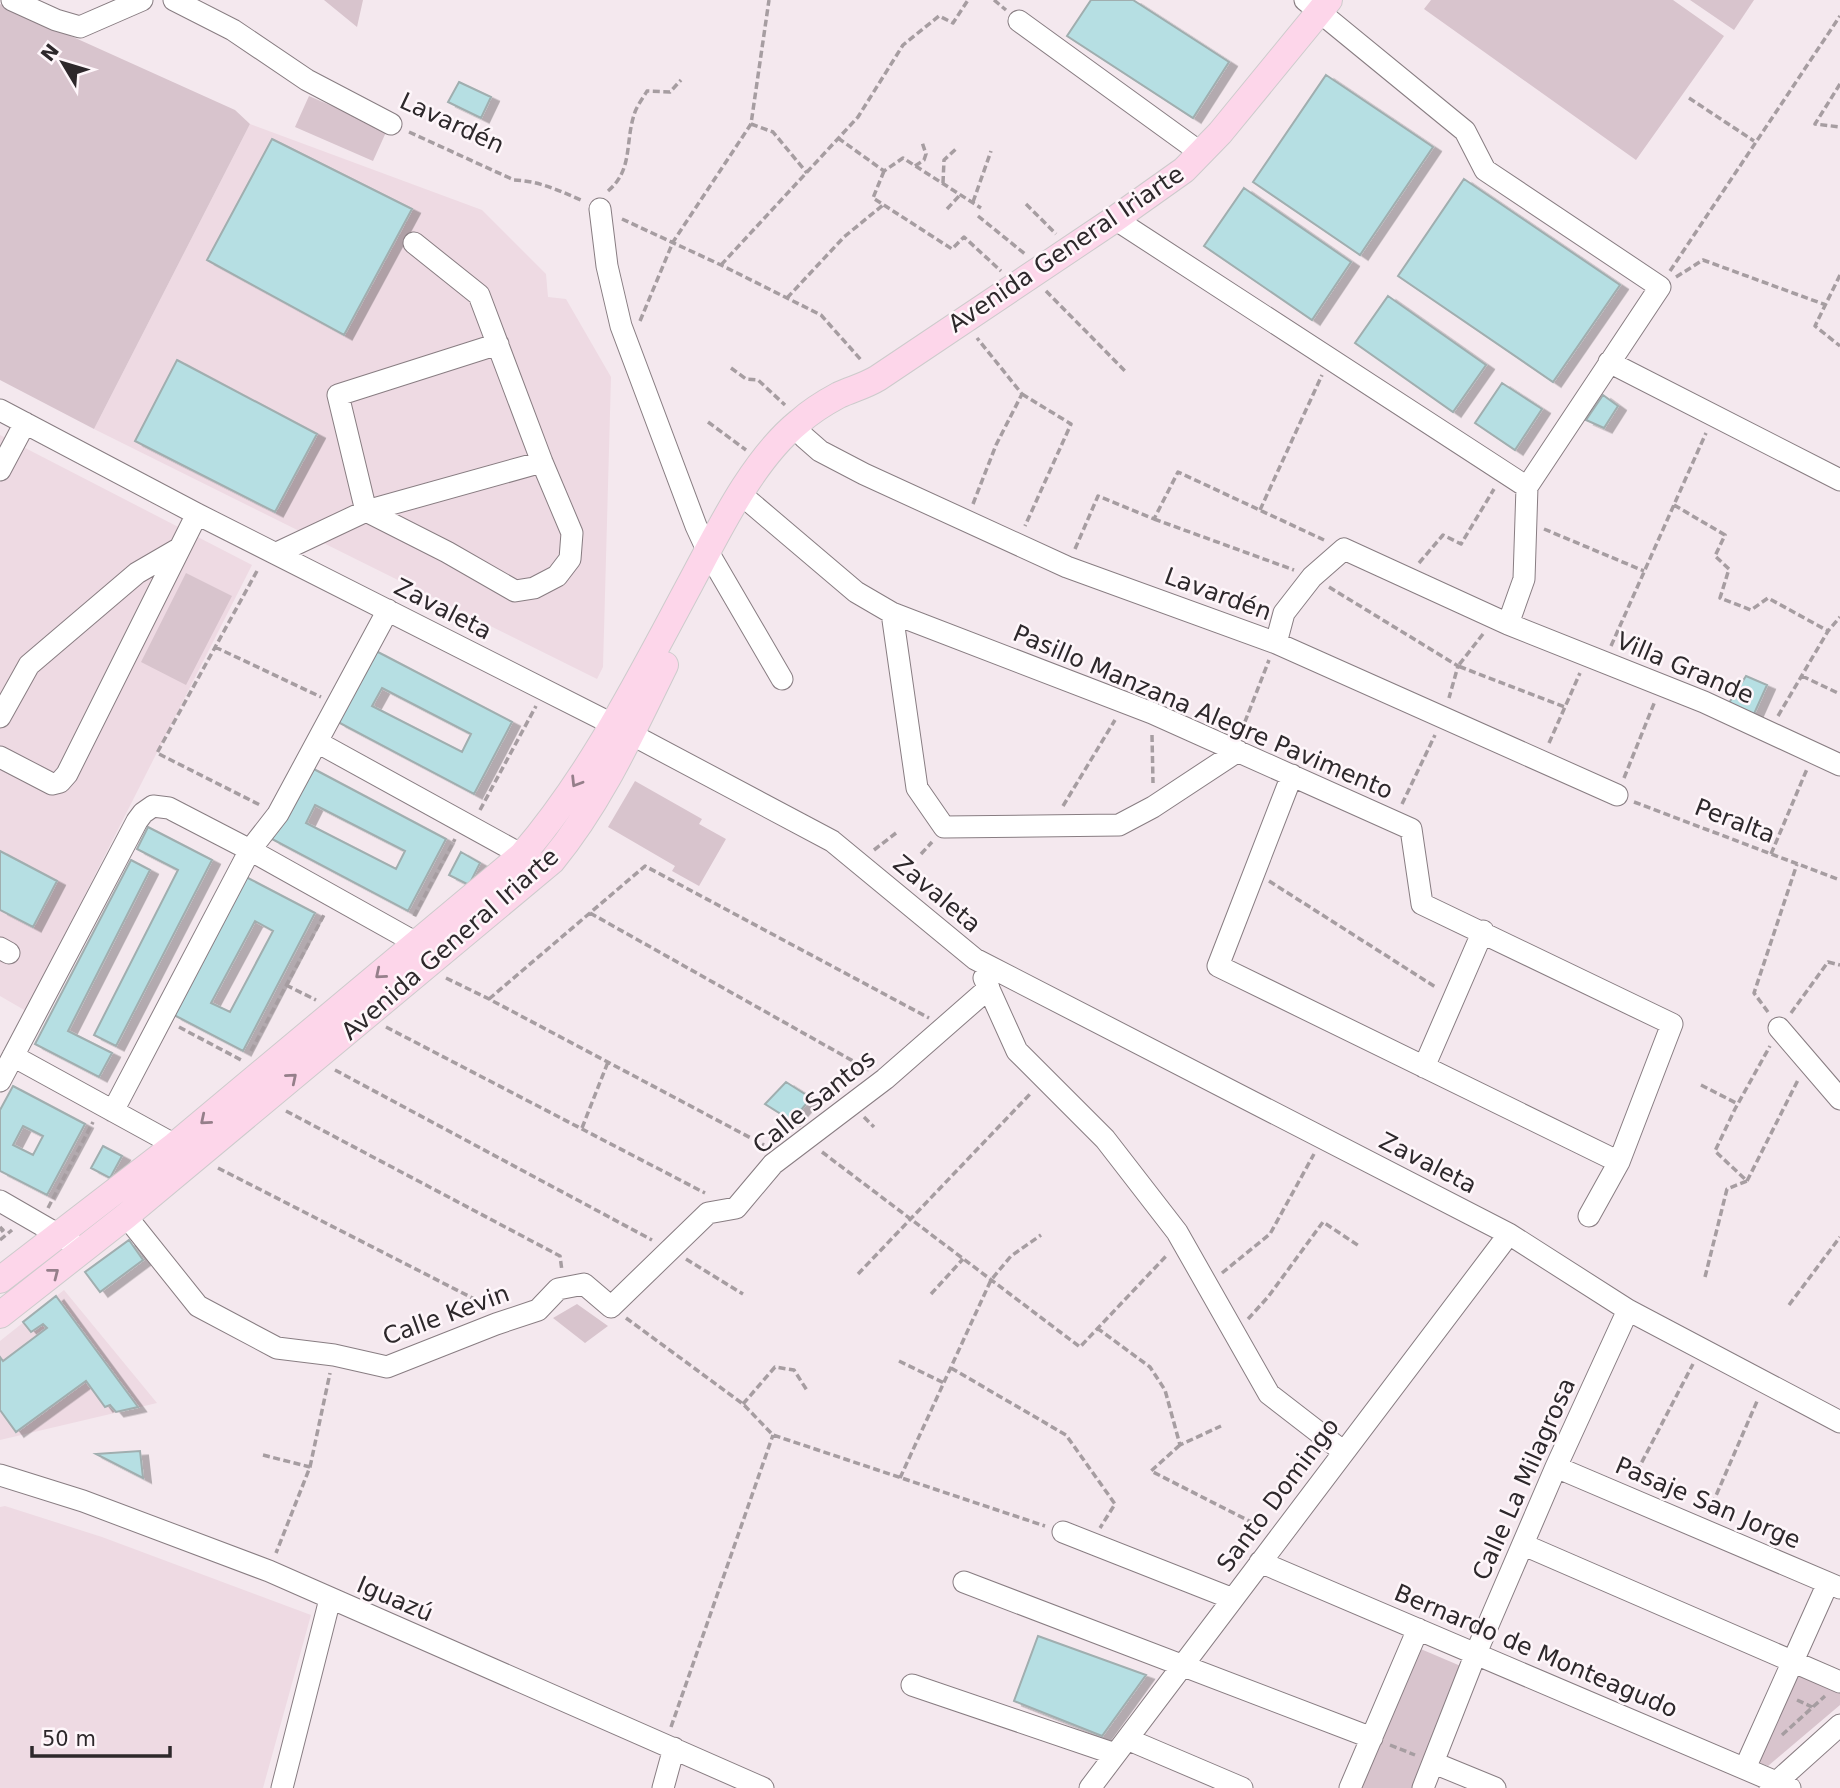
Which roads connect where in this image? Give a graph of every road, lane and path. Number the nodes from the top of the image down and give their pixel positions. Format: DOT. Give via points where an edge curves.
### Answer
graph roads {
  1 [pos="12,0"];
  2 [pos="142,0"];
  3 [pos="174,0"];
  4 [pos="769,0"];
  5 [pos="968,0"];
  6 [pos="1318,4"];
  7 [pos="1840,16"];
  8 [pos="1019,21"];
  9 [pos="681,79"];
  10 [pos="1840,84"];
  11 [pos="1689,98"];
  12 [pos="391,124"];
  13 [pos="751,124"];
  14 [pos="1840,127"];
  15 [pos="838,138"];
  16 [pos="922,142"];
  17 [pos="1755,142"];
  18 [pos="957,148"];
  19 [pos="991,151"];
  20 [pos="1200,153"];
  21 [pos="915,166"];
  22 [pos="884,171"];
  23 [pos="807,173"];
  24 [pos="943,183"];
  25 [pos="961,195"];
  26 [pos="603,201"];
  27 [pos="973,202"];
  28 [pos="1026,204"];
  29 [pos="883,205"];
  30 [pos="981,208"];
  31 [pos="947,209"];
  32 [pos="978,216"];
  33 [pos="1115,219"];
  34 [pos="414,243"];
  35 [pos="673,243"];
  36 [pos="1070,248"];
  37 [pos="721,265"];
  38 [pos="1029,275"];
  39 [pos="1840,275"];
  40 [pos="1660,287"];
  41 [pos="787,298"];
  42 [pos="1826,305"];
  43 [pos="962,320"];
  44 [pos="635,333"];
  45 [pos="498,344"];
  46 [pos="1840,345"];
  47 [pos="1329,359"];
  48 [pos="1609,362"];
  49 [pos="730,368"];
  50 [pos="1126,372"];
  51 [pos="873,381"];
  52 [pos="1022,394"];
  53 [pos="0,410"];
  54 [pos="1714,415"];
  55 [pos="708,422"];
  56 [pos="25,423"];
  57 [pos="802,429"];
  58 [pos="542,462"];
  59 [pos="763,462"];
  60 [pos="0,470"];
  61 [pos="1505,473"];
  62 [pos="1840,480"];
  63 [pos="1527,487"];
  64 [pos="750,502"];
  65 [pos="1674,505"];
  66 [pos="1260,510"];
  67 [pos="366,511"];
  68 [pos="197,513"];
  69 [pos="1154,519"];
  70 [pos="966,522"];
  71 [pos="1525,522"];
  72 [pos="1017,543"];
  73 [pos="180,548"];
  74 [pos="1344,549"];
  75 [pos="277,553"];
  76 [pos="711,558"];
  77 [pos="1067,567"];
  78 [pos="257,571"];
  79 [pos="1644,571"];
  80 [pos="1312,577"];
  81 [pos="1406,578"];
  82 [pos="388,610"];
  83 [pos="892,613"];
  84 [pos="1840,617"];
  85 [pos="1501,621"];
  86 [pos="1828,631"];
  87 [pos="1276,643"];
  88 [pos="215,647"];
  89 [pos="1596,658"];
  90 [pos="1458,666"];
  91 [pos="1802,676"];
  92 [pos="782,679"];
  93 [pos="1661,686"];
  94 [pos="545,690"];
  95 [pos="1840,694"];
  96 [pos="1126,703"];
  97 [pos="337,705"];
  98 [pos="3,707"];
  99 [pos="1565,707"];
  100 [pos="1152,713"];
  101 [pos="1444,718"];
  102 [pos="621,729"];
  103 [pos="1768,733"];
  104 [pos="317,742"];
  105 [pos="1236,750"];
  106 [pos="1813,754"];
  107 [pos="0,757"];
  108 [pos="1541,761"];
  109 [pos="1840,765"];
  110 [pos="1292,775"];
  111 [pos="1617,795"];
  112 [pos="1153,807"];
  113 [pos="278,814"];
  114 [pos="1394,820"];
  115 [pos="467,825"];
  116 [pos="1051,826"];
  117 [pos="896,833"];
  118 [pos="250,850"];
  119 [pos="1772,854"];
  120 [pos="533,861"];
  121 [pos="858,863"];
  122 [pos="1797,864"];
  123 [pos="1254,872"];
  124 [pos="1840,880"];
  125 [pos="333,897"];
  126 [pos="590,913"];
  127 [pos="1483,932"];
  128 [pos="420,951"];
  129 [pos="975,960"];
  130 [pos="1840,965"];
  131 [pos="286,985"];
  132 [pos="989,988"];
  133 [pos="1454,998"];
  134 [pos="489,999"];
  135 [pos="337,1010"];
  136 [pos="365,1016"];
  137 [pos="162,1018"];
  138 [pos="945,1026"];
  139 [pos="1779,1028"];
  140 [pos="13,1056"];
  141 [pos="315,1059"];
  142 [pos="1807,1061"];
  143 [pos="608,1062"];
  144 [pos="254,1067"];
  145 [pos="1424,1067"];
  146 [pos="886,1079"];
  147 [pos="1045,1079"];
  148 [pos="0,1081"];
  149 [pos="1701,1085"];
  150 [pos="1840,1099"];
  151 [pos="266,1100"];
  152 [pos="1738,1104"];
  153 [pos="108,1108"];
  154 [pos="582,1129"];
  155 [pos="1323,1138"];
  156 [pos="806,1140"];
  157 [pos="186,1151"];
  158 [pos="785,1156"];
  159 [pos="1619,1162"];
  160 [pos="1747,1181"];
  161 [pos="0,1201"];
  162 [pos="736,1208"];
  163 [pos="126,1216"];
  164 [pos="1589,1216"];
  165 [pos="29,1218"];
  166 [pos="910,1219"];
  167 [pos="0,1227"];
  168 [pos="0,1232"];
  169 [pos="1508,1234"];
  170 [pos="1041,1235"];
  171 [pos="60,1236"];
  172 [pos="1840,1237"];
  173 [pos="1181,1240"];
  174 [pos="1359,1246"];
  175 [pos="84,1249"];
  176 [pos="670,1249"];
  177 [pos="963,1259"];
  178 [pos="858,1274"];
  179 [pos="1705,1276"];
  180 [pos="0,1280"];
  181 [pos="991,1280"];
  182 [pos="1207,1285"];
  183 [pos="565,1288"];
  184 [pos="743,1294"];
  185 [pos="931,1294"];
  186 [pos="1789,1304"];
  187 [pos="611,1307"];
  188 [pos="1628,1310"];
  189 [pos="0,1315"];
  190 [pos="513,1318"];
  191 [pos="1097,1328"];
  192 [pos="1234,1333"];
  193 [pos="1700,1349"];
  194 [pos="334,1355"];
  195 [pos="899,1361"];
  196 [pos="951,1368"];
  197 [pos="944,1383"];
  198 [pos="1765,1383"];
  199 [pos="808,1392"];
  200 [pos="743,1404"];
  201 [pos="1840,1422"];
  202 [pos="1221,1426"];
  203 [pos="773,1435"];
  204 [pos="1181,1445"];
  205 [pos="1344,1452"];
  206 [pos="263,1455"];
  207 [pos="310,1467"];
  208 [pos="1556,1467"];
  209 [pos="0,1475"];
  210 [pos="900,1478"];
  211 [pos="1625,1495"];
  212 [pos="1702,1528"];
  213 [pos="1063,1532"];
  214 [pos="1280,1537"];
  215 [pos="1092,1542"];
  216 [pos="1524,1545"];
  217 [pos="1261,1562"];
  218 [pos="269,1572"];
  219 [pos="964,1582"];
  220 [pos="1834,1586"];
  221 [pos="330,1599"];
  222 [pos="1233,1599"];
  223 [pos="1418,1629"];
  224 [pos="1476,1653"];
  225 [pos="1792,1663"];
  226 [pos="1183,1664"];
  227 [pos="912,1685"];
  228 [pos="1835,1687"];
  229 [pos="1840,1725"];
  230 [pos="1371,1738"];
  231 [pos="1756,1742"];
  232 [pos="670,1746"];
  233 [pos="1121,1747"];
  234 [pos="1434,1763"];
  235 [pos="1745,1768"];
  236 [pos="1779,1786"];
  237 [pos="282,1788"];
  238 [pos="663,1788"];
  239 [pos="763,1788"];
  240 [pos="1090,1788"];
  241 [pos="1242,1788"];
  242 [pos="1350,1788"];
  243 [pos="1423,1788"];
  244 [pos="1495,1788"];
  1 -- 2 [label="street" via="80,27"];
  3 -- 12 [label="street, Lavardén"];
  4 -- 13 [label="path"];
  5 -- 15 [label="path" via="953,23 939,16 904,46 858,117"];
  6 -- 20 [label="main road, Avenida General Iriarte"];
  6 -- 40 [label="street" via="1465,131 1485,170"];
  7 -- 17 [label="path"];
  8 -- 20 [label="street"];
  9 -- 26 [label="path" via="670,92 647,91 634,113 619,181"];
  10 -- 14 [label="path" via="1815,124"];
  11 -- 17 [label="path"];
  12 -- 26 [label="path, Lavardén" via="514,180"];
  13 -- 23 [label="path" via="773,132"];
  13 -- 35 [label="path"];
  15 -- 22 [label="path"];
  15 -- 23 [label="path"];
  16 -- 21 [label="path" via="926,154"];
  17 -- 40 [label="path"];
  18 -- 24 [label="path" via="944,160"];
  19 -- 27 [label="path"];
  20 -- 33 [label="main road, Avenida General Iriarte"];
  21 -- 22 [label="path" via="903,158"];
  21 -- 24 [label="path"];
  22 -- 29 [label="path" via="873,198"];
  23 -- 37 [label="path"];
  24 -- 25 [label="path"];
  25 -- 27 [label="path"];
  25 -- 31 [label="path"];
  26 -- 35 [label="path, Lavardén"];
  26 -- 76 [label="street" via="607,266 621,326"];
  27 -- 30 [label="path"];
  28 -- 36 [label="path"];
  29 -- 38 [label="path" via="952,249 964,237"];
  29 -- 41 [label="path" via="844,237"];
  32 -- 38 [label="path"];
  33 -- 36 [label="main road, Avenida General Iriarte"];
  33 -- 47 [label="street"];
  34 -- 45 [label="street" via="479,295"];
  35 -- 37 [label="path, Lavardén"];
  35 -- 44 [label="path"];
  36 -- 38 [label="main road, Avenida General Iriarte"];
  37 -- 41 [label="path, Lavardén"];
  38 -- 43 [label="main road, Avenida General Iriarte"];
  38 -- 50 [label="path"];
  39 -- 42 [label="path"];
  40 -- 42 [label="path" via="1703,260"];
  40 -- 48 [label="street"];
  41 -- 51 [label="path, Lavardén" via="821,315"];
  42 -- 46 [label="path" via="1815,326"];
  43 -- 51 [label="main road, Avenida General Iriarte"];
  43 -- 52 [label="path"];
  45 -- 58 [label="street"];
  45 -- 67 [label="street" via="338,395"];
  47 -- 61 [label="street"];
  47 -- 66 [label="path"];
  48 -- 54 [label="street"];
  48 -- 63 [label="street"];
  49 -- 57 [label="path" via="746,379 758,380"];
  51 -- 57 [label="main road, Avenida General Iriarte" via="836,396"];
  52 -- 70 [label="path"];
  52 -- 72 [label="path" via="1071,424"];
  53 -- 56 [label="street, Zavaleta"];
  54 -- 62 [label="street"];
  54 -- 65 [label="path"];
  55 -- 59 [label="path"];
  56 -- 60 [label="street"];
  56 -- 68 [label="street, Zavaleta"];
  57 -- 59 [label="main road, Avenida General Iriarte"];
  57 -- 64 [label="main road, Avenida General Iriarte"];
  57 -- 70 [label="street, Lavardén" via="812,445 836,460"];
  58 -- 67 [label="street"];
  58 -- 67 [label="street" via="572,533 570,559 557,576 534,588 515,591"];
  59 -- 76 [label="main road, Avenida General Iriarte" via="742,491"];
  61 -- 63 [label="street"];
  61 -- 81 [label="path" via="1461,544 1443,535"];
  63 -- 71 [label="street"];
  64 -- 76 [label="main road, Avenida General Iriarte"];
  64 -- 83 [label="street, Pasillo Manzana Alegre Pavimento" via="856,592"];
  65 -- 79 [label="path"];
  65 -- 86 [label="path" via="1725,536 1715,556 1729,569 1720,598 1751,610 1768,598"];
  66 -- 69 [label="path" via="1178,472"];
  66 -- 74 [label="path"];
  67 -- 75 [label="street"];
  68 -- 73 [label="street"];
  68 -- 75 [label="street, Zavaleta"];
  69 -- 77 [label="path" via="1098,496"];
  69 -- 80 [label="path"];
  70 -- 72 [label="street, Lavardén"];
  71 -- 79 [label="path"];
  71 -- 85 [label="street" via="1524,579"];
  72 -- 77 [label="street, Lavardén"];
  73 -- 98 [label="street" via="137,573 29,665"];
  73 -- 107 [label="street" via="67,774 52,784"];
  74 -- 80 [label="street"];
  74 -- 81 [label="street, Villa Grande"];
  75 -- 82 [label="street, Zavaleta"];
  76 -- 92 [label="street"];
  76 -- 102 [label="main road, Avenida General Iriarte"];
  77 -- 87 [label="street, Lavardén"];
  78 -- 88 [label="path"];
  79 -- 89 [label="path"];
  80 -- 87 [label="street" via="1284,613"];
  80 -- 90 [label="path"];
  81 -- 85 [label="street, Villa Grande"];
  82 -- 94 [label="street, Zavaleta"];
  82 -- 97 [label="street"];
  83 -- 96 [label="street, Pasillo Manzana Alegre Pavimento"];
  83 -- 116 [label="street" via="917,788 944,827"];
  84 -- 86 [label="path"];
  85 -- 89 [label="street, Villa Grande"];
  85 -- 90 [label="path"];
  86 -- 91 [label="path"];
  87 -- 101 [label="street, Lavardén"];
  87 -- 105 [label="path"];
  88 -- 97 [label="path"];
  88 -- 113 [label="path" via="157,753"];
  89 -- 93 [label="street, Villa Grande"];
  89 -- 99 [label="path"];
  90 -- 99 [label="path"];
  90 -- 101 [label="path"];
  91 -- 95 [label="path"];
  91 -- 103 [label="path"];
  93 -- 103 [label="street, Villa Grande"];
  93 -- 111 [label="path"];
  94 -- 102 [label="street, Zavaleta"];
  94 -- 115 [label="path"];
  96 -- 100 [label="street, Pasillo Manzana Alegre Pavimento"];
  96 -- 116 [label="path"];
  97 -- 104 [label="street"];
  99 -- 108 [label="path"];
  100 -- 105 [label="street, Pasillo Manzana Alegre Pavimento"];
  100 -- 112 [label="path"];
  101 -- 108 [label="street, Lavardén"];
  101 -- 114 [label="path"];
  102 -- 120 [label="main road, Avenida General Iriarte" via="575,830 552,861"];
  102 -- 121 [label="street, Zavaleta" via="832,841"];
  103 -- 106 [label="street, Villa Grande"];
  104 -- 113 [label="street"];
  104 -- 115 [label="street"];
  105 -- 110 [label="street, Pasillo Manzana Alegre Pavimento"];
  105 -- 112 [label="street"];
  106 -- 109 [label="street, Villa Grande"];
  106 -- 119 [label="path"];
  108 -- 111 [label="street, Lavardén"];
  110 -- 114 [label="street, Pasillo Manzana Alegre Pavimento"];
  110 -- 123 [label="street"];
  111 -- 119 [label="path, Peralta"];
  112 -- 116 [label="street" via="1119,825"];
  113 -- 118 [label="street"];
  114 -- 127 [label="street, Pasillo Manzana Alegre Pavimento" via="1411,829 1422,904"];
  115 -- 120 [label="street"];
  115 -- 128 [label="path"];
  117 -- 121 [label="path"];
  118 -- 125 [label="street"];
  118 -- 137 [label="street"];
  118 -- 140 [label="street" via="164,806 143,813"];
  119 -- 122 [label="path, Peralta"];
  120 -- 128 [label="main road, Avenida General Iriarte"];
  121 -- 129 [label="street, Zavaleta"];
  122 -- 124 [label="path, Peralta"];
  122 -- 139 [label="path" via="1754,993"];
  123 -- 133 [label="path"];
  123 -- 145 [label="street" via="1218,966"];
  125 -- 128 [label="street"];
  125 -- 131 [label="path"];
  126 -- 134 [label="path"];
  126 -- 138 [label="path" via="645,866"];
  126 -- 146 [label="path"];
  127 -- 133 [label="street"];
  127 -- 159 [label="street, Pasillo Manzana Alegre Pavimento" via="1672,1024"];
  128 -- 134 [label="path"];
  128 -- 135 [label="main road, Avenida General Iriarte, one-way"];
  128 -- 136 [label="main road, Avenida General Iriarte"];
  129 -- 132 [label="street"];
  129 -- 155 [label="street, Zavaleta"];
  130 -- 139 [label="path" via="1828,962"];
  131 -- 135 [label="path"];
  131 -- 144 [label="path"];
  132 -- 138 [label="street, Calle Santos"];
  132 -- 147 [label="street" via="1017,1051"];
  133 -- 145 [label="street"];
  134 -- 143 [label="path"];
  135 -- 144 [label="main road, Avenida General Iriarte"];
  136 -- 141 [label="main road, Avenida General Iriarte"];
  136 -- 154 [label="path"];
  137 -- 144 [label="path"];
  137 -- 153 [label="street"];
  138 -- 146 [label="street, Calle Santos"];
  139 -- 142 [label="street"];
  139 -- 152 [label="path"];
  140 -- 148 [label="street"];
  140 -- 153 [label="street"];
  151 -- 141 [label="main road, Avenida General Iriarte, one-way"];
  141 -- 176 [label="path"];
  142 -- 150 [label="street"];
  142 -- 160 [label="path"];
  143 -- 154 [label="path"];
  143 -- 158 [label="path"];
  144 -- 157 [label="main road, Avenida General Iriarte, one-way"];
  145 -- 159 [label="street"];
  146 -- 156 [label="street, Calle Santos"];
  147 -- 166 [label="path"];
  147 -- 173 [label="street" via="1105,1139"];
  149 -- 152 [label="path"];
  151 -- 157 [label="main road, Avenida General Iriarte"];
  151 -- 183 [label="path" via="560,1256"];
  152 -- 160 [label="path" via="1715,1151"];
  153 -- 157 [label="street"];
  153 -- 165 [label="path" via="46,1211"];
  154 -- 162 [label="path"];
  155 -- 169 [label="street, Zavaleta"];
  155 -- 182 [label="path" via="1270,1234"];
  156 -- 158 [label="street, Calle Santos"];
  156 -- 166 [label="path"];
  157 -- 163 [label="main road, Avenida General Iriarte"];
  157 -- 171 [label="main road, Avenida General Iriarte"];
  157 -- 190 [label="path"];
  158 -- 162 [label="street, Calle Santos"];
  159 -- 164 [label="street, Pasillo Manzana Alegre Pavimento"];
  160 -- 179 [label="path" via="1727,1189"];
  161 -- 165 [label="street"];
  162 -- 176 [label="street" via="708,1213"];
  163 -- 175 [label="main road, Avenida General Iriarte"];
  163 -- 194 [label="street, Calle Kevin" via="198,1306 277,1348"];
  165 -- 171 [label="street"];
  166 -- 177 [label="path"];
  166 -- 178 [label="path"];
  167 -- 168 [label="path"];
  169 -- 188 [label="street, Zavaleta"];
  169 -- 205 [label="street, Santo Domingo"];
  170 -- 181 [label="path" via="1011,1256"];
  171 -- 175 [label="street"];
  171 -- 180 [label="main road, Avenida General Iriarte"];
  172 -- 186 [label="path"];
  173 -- 182 [label="street"];
  173 -- 191 [label="path"];
  174 -- 192 [label="path" via="1323,1222 1268,1297"];
  189 -- 175 [label="main road, Avenida General Iriarte, one-way"];
  176 -- 184 [label="path"];
  176 -- 187 [label="street"];
  177 -- 181 [label="path"];
  177 -- 185 [label="path"];
  181 -- 191 [label="path" via="1080,1347"];
  181 -- 196 [label="path"];
  182 -- 192 [label="street"];
  183 -- 187 [label="street" via="584,1284"];
  183 -- 190 [label="street, Calle Kevin" via="558,1289 538,1310"];
  187 -- 200 [label="path"];
  188 -- 193 [label="street, Zavaleta"];
  188 -- 208 [label="street, Calle La Milagrosa"];
  190 -- 194 [label="street, Calle Kevin" via="387,1367"];
  191 -- 204 [label="path" via="1150,1367 1165,1390"];
  192 -- 205 [label="street" via="1269,1394"];
  193 -- 198 [label="street, Zavaleta"];
  193 -- 211 [label="path"];
  194 -- 207 [label="path"];
  195 -- 197 [label="path"];
  196 -- 197 [label="path"];
  196 -- 215 [label="path" via="1066,1435 1115,1503"];
  197 -- 210 [label="path"];
  198 -- 201 [label="street, Zavaleta"];
  198 -- 212 [label="path"];
  199 -- 200 [label="path" via="794,1370 775,1367"];
  200 -- 203 [label="path"];
  202 -- 204 [label="path"];
  203 -- 210 [label="path"];
  203 -- 232 [label="path"];
  204 -- 214 [label="path" via="1151,1471"];
  205 -- 214 [label="street, Santo Domingo"];
  206 -- 207 [label="path"];
  207 -- 218 [label="path"];
  208 -- 211 [label="street, Pasaje San Jorge"];
  208 -- 216 [label="street, Calle La Milagrosa"];
  209 -- 218 [label="street, Iguazú" via="83,1501"];
  210 -- 213 [label="path"];
  211 -- 212 [label="street, Pasaje San Jorge"];
  212 -- 220 [label="street, Pasaje San Jorge"];
  213 -- 215 [label="street"];
  214 -- 217 [label="street, Santo Domingo"];
  215 -- 222 [label="street"];
  216 -- 224 [label="street, Calle La Milagrosa"];
  216 -- 225 [label="street"];
  217 -- 222 [label="street, Santo Domingo"];
  217 -- 223 [label="street, Bernardo de Monteagudo"];
  218 -- 221 [label="street, Iguazú"];
  219 -- 226 [label="street"];
  220 -- 225 [label="street"];
  221 -- 232 [label="street, Iguazú"];
  221 -- 237 [label="street"];
  222 -- 226 [label="street, Santo Domingo"];
  223 -- 224 [label="street, Bernardo de Monteagudo"];
  223 -- 230 [label="street"];
  224 -- 234 [label="street, Calle La Milagrosa"];
  224 -- 235 [label="street, Bernardo de Monteagudo"];
  225 -- 228 [label="street"];
  225 -- 231 [label="street"];
  226 -- 230 [label="street"];
  226 -- 233 [label="street, Santo Domingo"];
  227 -- 233 [label="street"];
  228 -- 231 [label="path" via="1768,1747"];
  229 -- 236 [label="street"];
  230 -- 234 [label="path"];
  230 -- 242 [label="street"];
  231 -- 235 [label="street"];
  232 -- 238 [label="street"];
  232 -- 239 [label="street, Iguazú"];
  233 -- 240 [label="street, Santo Domingo"];
  233 -- 241 [label="street"];
  234 -- 243 [label="street, Calle La Milagrosa"];
  234 -- 244 [label="street"];
  235 -- 236 [label="street, Bernardo de Monteagudo"];
}
